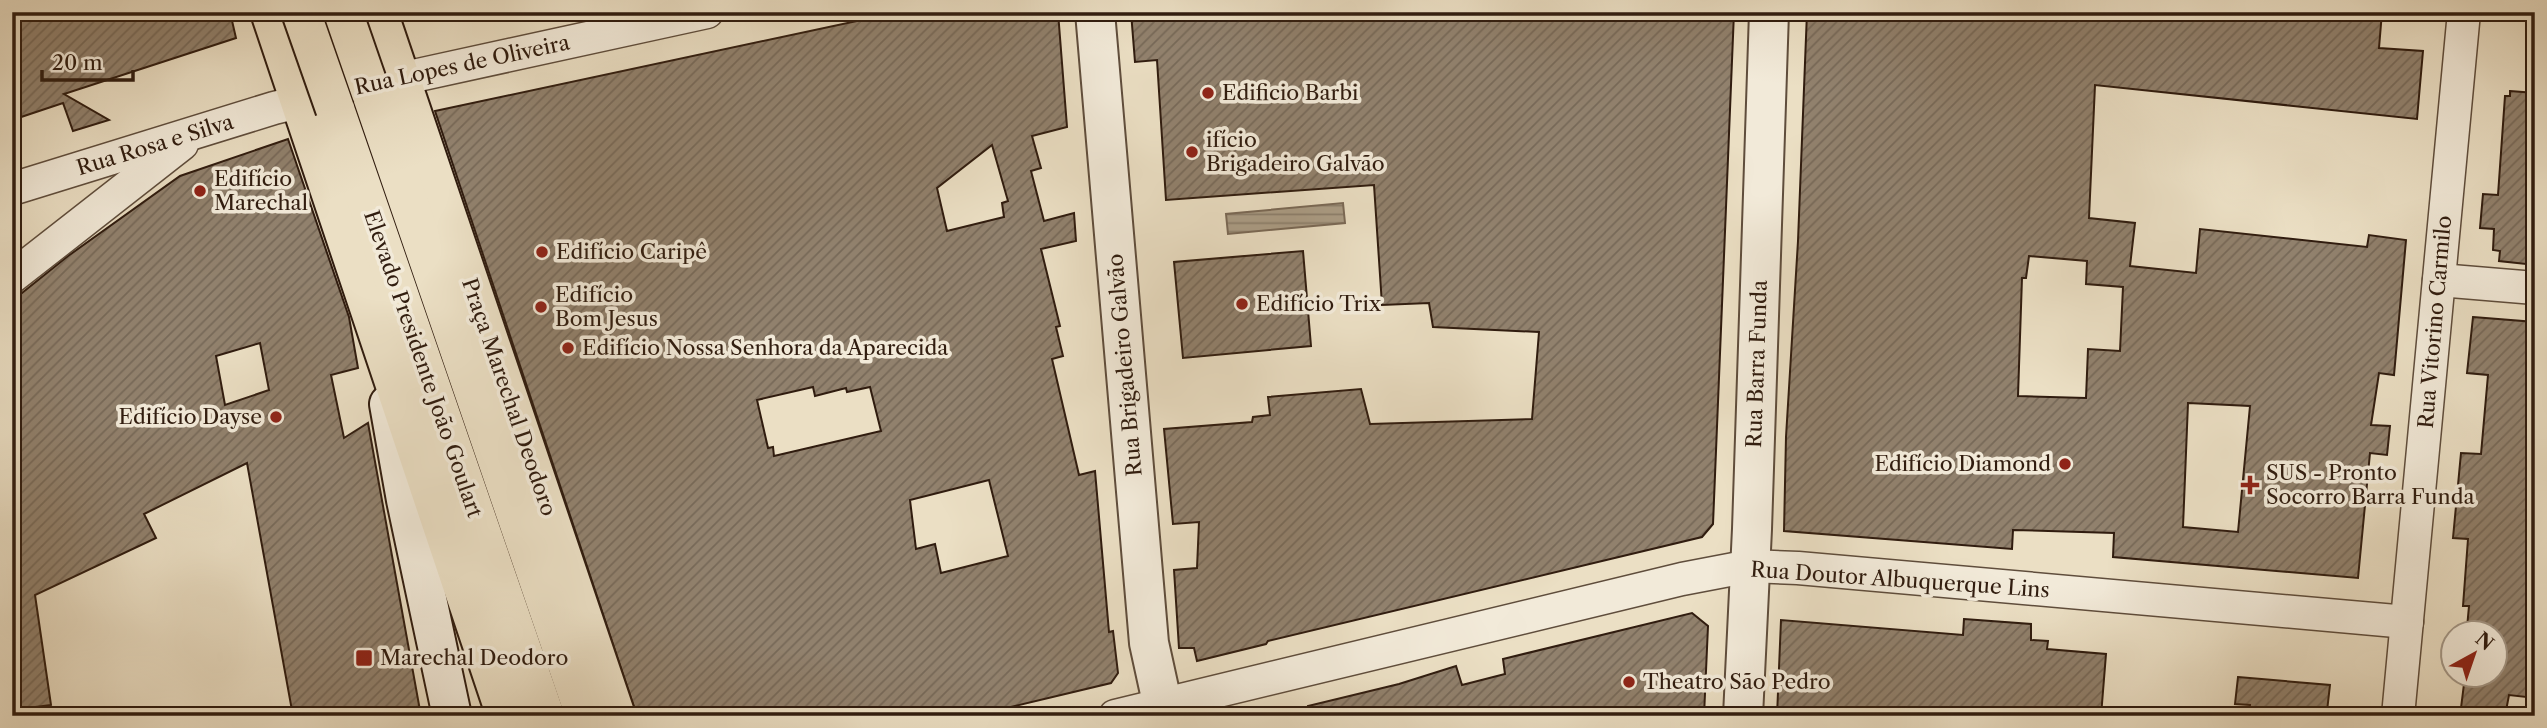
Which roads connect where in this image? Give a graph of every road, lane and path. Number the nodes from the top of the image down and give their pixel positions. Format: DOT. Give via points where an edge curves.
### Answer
graph roads {
  1 [pos="270,12"];
  2 [pos="301,12"];
  3 [pos="343,12"];
  4 [pos="378,12"];
  5 [pos="1095,12"];
  6 [pos="1769,12"];
  7 [pos="2464,12"];
  8 [pos="697,13"];
  9 [pos="401,79"];
  10 [pos="299,101"];
  11 [pos="196,133"];
  12 [pos="12,189"];
  13 [pos="12,277"];
  14 [pos="2439,280"];
  15 [pos="2535,288"];
  16 [pos="382,350"];
  17 [pos="1750,566"];
  18 [pos="2407,622"];
  19 [pos="1163,710"];
  20 [pos="452,716"];
  21 [pos="506,716"];
  22 [pos="545,716"];
  23 [pos="585,716"];
  24 [pos="616,716"];
  25 [pos="1115,716"];
  26 [pos="1744,716"];
  27 [pos="2398,716"];
  1 -- 10 [label="main road"];
  2 -- 22 [label="main road, Elevado Presidente João Goulart, bridge"];
  3 -- 23 [label="main road, Elevado Presidente João Goulart, bridge"];
  4 -- 9 [label="main road, Praça Marechal Deodoro"];
  5 -- 19 [label="street, Rua Brigadeiro Galvão" via="1149,643"];
  6 -- 17 [label="street, Rua Barra Funda"];
  7 -- 14 [label="street, Rua Vitorino Carmilo"];
  8 -- 9 [label="street, Rua Lopes de Oliveira"];
  9 -- 10 [label="street, Rua Lopes de Oliveira"];
  9 -- 24 [label="main road, Praça Marechal Deodoro"];
  10 -- 11 [label="street, Rua Rosa e Silva"];
  10 -- 16 [label="main road"];
  11 -- 12 [label="street, Rua Rosa e Silva"];
  11 -- 13 [label="street"];
  14 -- 15 [label="street"];
  14 -- 18 [label="street, Rua Vitorino Carmilo"];
  16 -- 20 [label="street" via="406,500"];
  16 -- 21 [label="main road"];
  17 -- 18 [label="street, Rua Doutor Albuquerque Lins"];
  17 -- 19 [label="street, Rua Doutor Albuquerque Lins" via="1682,579"];
  17 -- 26 [label="street, Rua Barra Funda"];
  18 -- 27 [label="street, Rua Vitorino Carmilo"];
  19 -- 25 [label="street, Rua Doutor Albuquerque Lins"];
}
